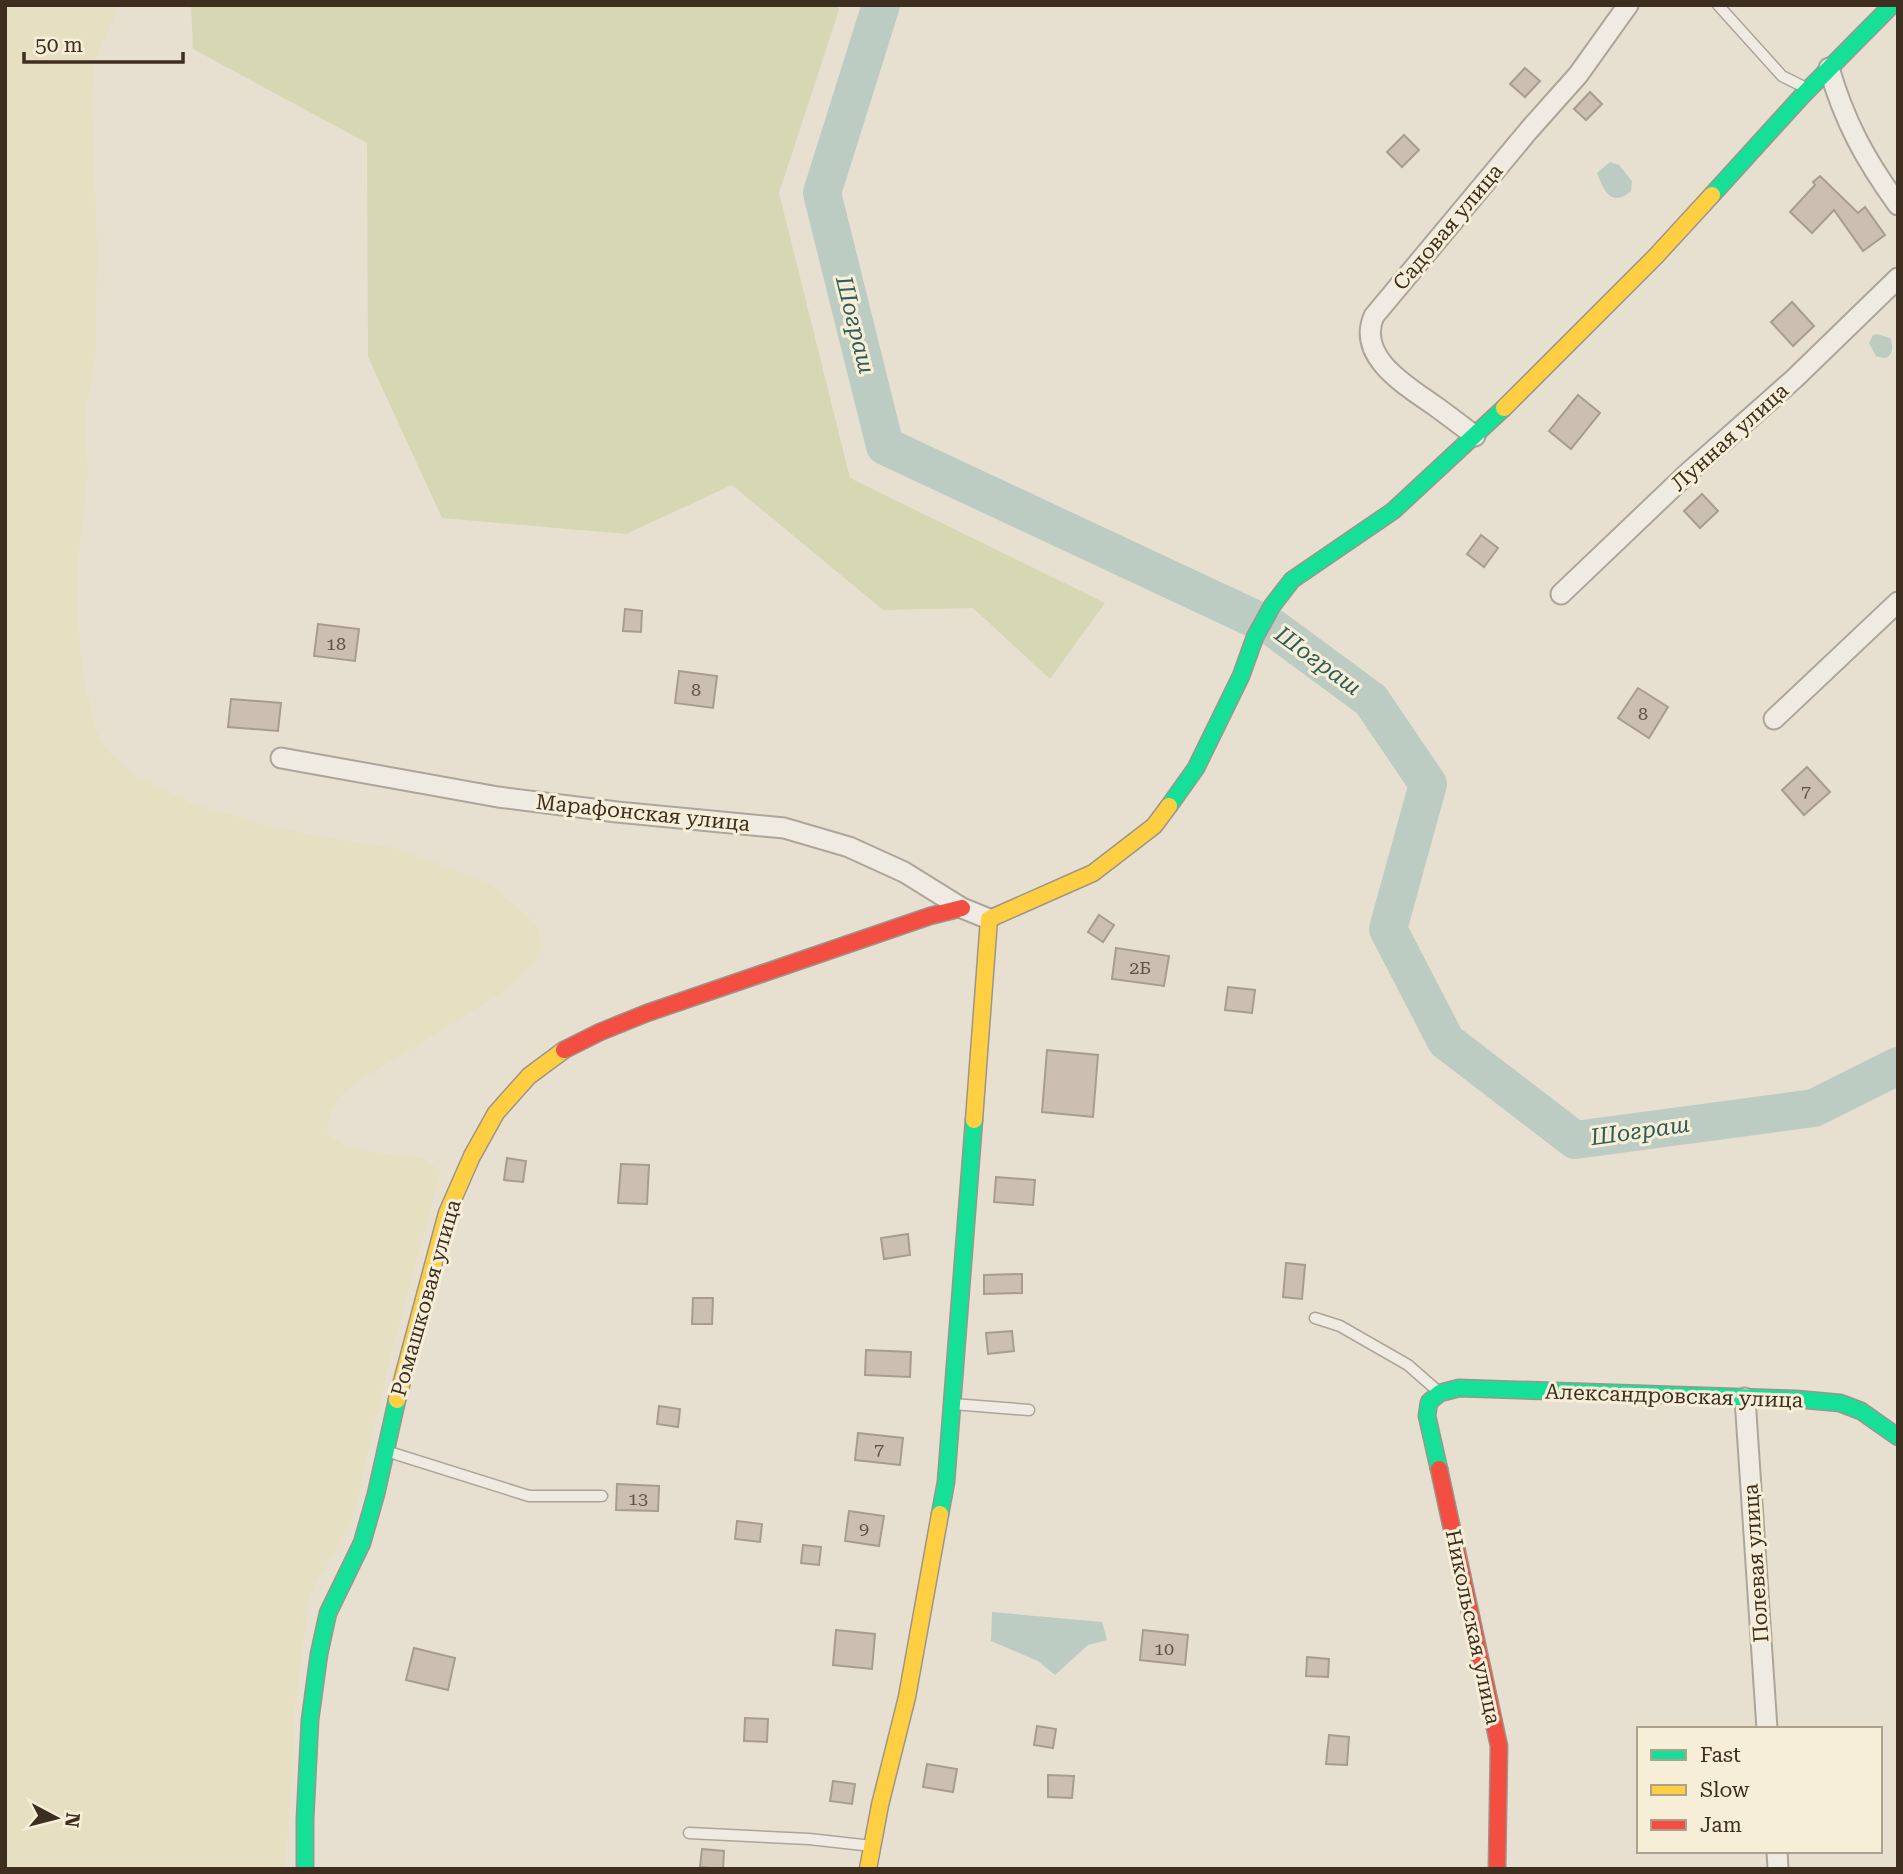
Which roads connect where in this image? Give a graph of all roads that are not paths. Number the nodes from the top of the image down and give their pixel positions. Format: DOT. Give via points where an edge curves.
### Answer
graph roads {
  1 [pos="1628,5"];
  2 [pos="1718,5"];
  3 [pos="1892,5"];
  4 [pos="1829,68"];
  5 [pos="1809,89"];
  6 [pos="1898,205"];
  7 [pos="1898,278"];
  8 [pos="1475,436"];
  9 [pos="1561,594"];
  10 [pos="1898,602"];
  11 [pos="1774,719"];
  12 [pos="281,758"];
  13 [pos="962,908"];
  14 [pos="989,919"];
  15 [pos="1315,1318"];
  16 [pos="1440,1393"];
  17 [pos="1745,1398"];
  18 [pos="953,1404"];
  19 [pos="1029,1410"];
  20 [pos="1898,1437"];
  21 [pos="386,1451"];
  22 [pos="602,1496"];
  23 [pos="1767,1727"];
  24 [pos="689,1833"];
  25 [pos="872,1846"];
  26 [pos="305,1869"];
  27 [pos="868,1869"];
  28 [pos="1497,1869"];
  1 -- 8 [label="street, Садовая улица" via="1578,75 1374,316 1369,328 1376,356 1400,382"];
  2 -- 5 [label="lane" via="1782,76"];
  3 -- 4 [label="street"];
  4 -- 5 [label="street"];
  4 -- 6 [label="street" via="1850,128"];
  5 -- 8 [label="street" via="1656,256"];
  7 -- 9 [label="street, Лунная улица"];
  8 -- 14 [label="street" via="1393,511 1292,580 1255,638 1196,768 1154,826 1093,873"];
  10 -- 11 [label="street"];
  12 -- 13 [label="street, Марафонская улица" via="498,797 784,828 849,847 904,872"];
  13 -- 14 [label="street, Марафонская улица"];
  13 -- 21 [label="street, Ромашковая улица" via="600,1031 529,1076 496,1113 447,1213"];
  14 -- 18 [label="street"];
  15 -- 16 [label="lane" via="1340,1326 1408,1365"];
  16 -- 17 [label="street, Александровская улица" via="1459,1388"];
  16 -- 28 [label="street, Никольская улица" via="1429,1402 1427,1416 1499,1746"];
  17 -- 20 [label="street, Александровская улица" via="1840,1403 1861,1411"];
  17 -- 23 [label="street, Полевая улица"];
  18 -- 19 [label="lane"];
  18 -- 25 [label="street" via="946,1482 907,1697"];
  21 -- 22 [label="lane" via="529,1496"];
  21 -- 26 [label="street, Ромашковая улица" via="362,1543 328,1614 319,1654 310,1720"];
  24 -- 25 [label="lane"];
  25 -- 27 [label="street"];
}
